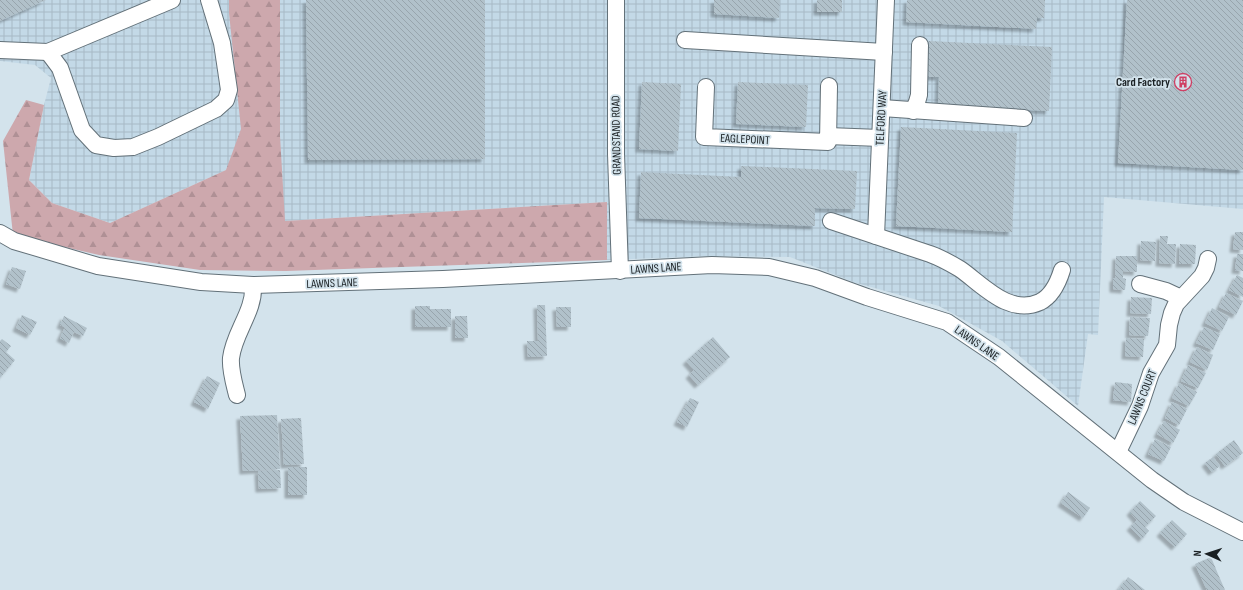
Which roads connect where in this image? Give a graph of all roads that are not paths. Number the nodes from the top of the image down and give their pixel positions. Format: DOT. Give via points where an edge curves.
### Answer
graph roads {
  1 [pos="172,0"];
  2 [pos="209,0"];
  3 [pos="616,0"];
  4 [pos="886,0"];
  5 [pos="685,40"];
  6 [pos="920,45"];
  7 [pos="0,50"];
  8 [pos="48,52"];
  9 [pos="884,52"];
  10 [pos="829,86"];
  11 [pos="706,87"];
  12 [pos="882,108"];
  13 [pos="913,110"];
  14 [pos="1024,118"];
  15 [pos="828,136"];
  16 [pos="880,138"];
  17 [pos="831,222"];
  18 [pos="0,233"];
  19 [pos="876,236"];
  20 [pos="1208,259"];
  21 [pos="1062,270"];
  22 [pos="620,271"];
  23 [pos="1140,284"];
  24 [pos="253,285"];
  25 [pos="1181,298"];
  26 [pos="237,395"];
  27 [pos="1118,452"];
  28 [pos="1242,528"];
  1 -- 8 [label="street"];
  2 -- 8 [label="street" via="222,44 229,90 226,100 216,109 133,147 114,148 96,145 82,130 60,68"];
  3 -- 22 [label="street, GRANDSTAND ROAD" via="616,154"];
  4 -- 9 [label="street, TELFORD WAY"];
  5 -- 9 [label="street"];
  6 -- 13 [label="street" via="919,95"];
  7 -- 8 [label="street"];
  9 -- 12 [label="street, TELFORD WAY"];
  10 -- 15 [label="street"];
  11 -- 15 [label="street, EAGLEPOINT" via="704,137 828,142"];
  12 -- 13 [label="street"];
  12 -- 16 [label="street, TELFORD WAY"];
  13 -- 14 [label="street"];
  15 -- 16 [label="street, EAGLEPOINT"];
  16 -- 19 [label="street, TELFORD WAY"];
  17 -- 19 [label="street"];
  18 -- 24 [label="street, LAWNS LANE" via="14,241 98,266 201,282"];
  19 -- 21 [label="street" via="945,260 1010,304 1033,305 1043,300 1058,284"];
  20 -- 25 [label="street, LAWNS COURT" via="1202,276"];
  22 -- 24 [label="street, LAWNS LANE"];
  22 -- 27 [label="street, LAWNS LANE" via="712,265 769,267 815,278 947,322 999,357"];
  23 -- 25 [label="street"];
  24 -- 26 [label="street" via="254,294 249,312 231,358"];
  25 -- 27 [label="street, LAWNS COURT" via="1172,313 1167,345 1151,373 1140,406"];
  27 -- 28 [label="street, LAWNS LANE" via="1184,502"];
}
